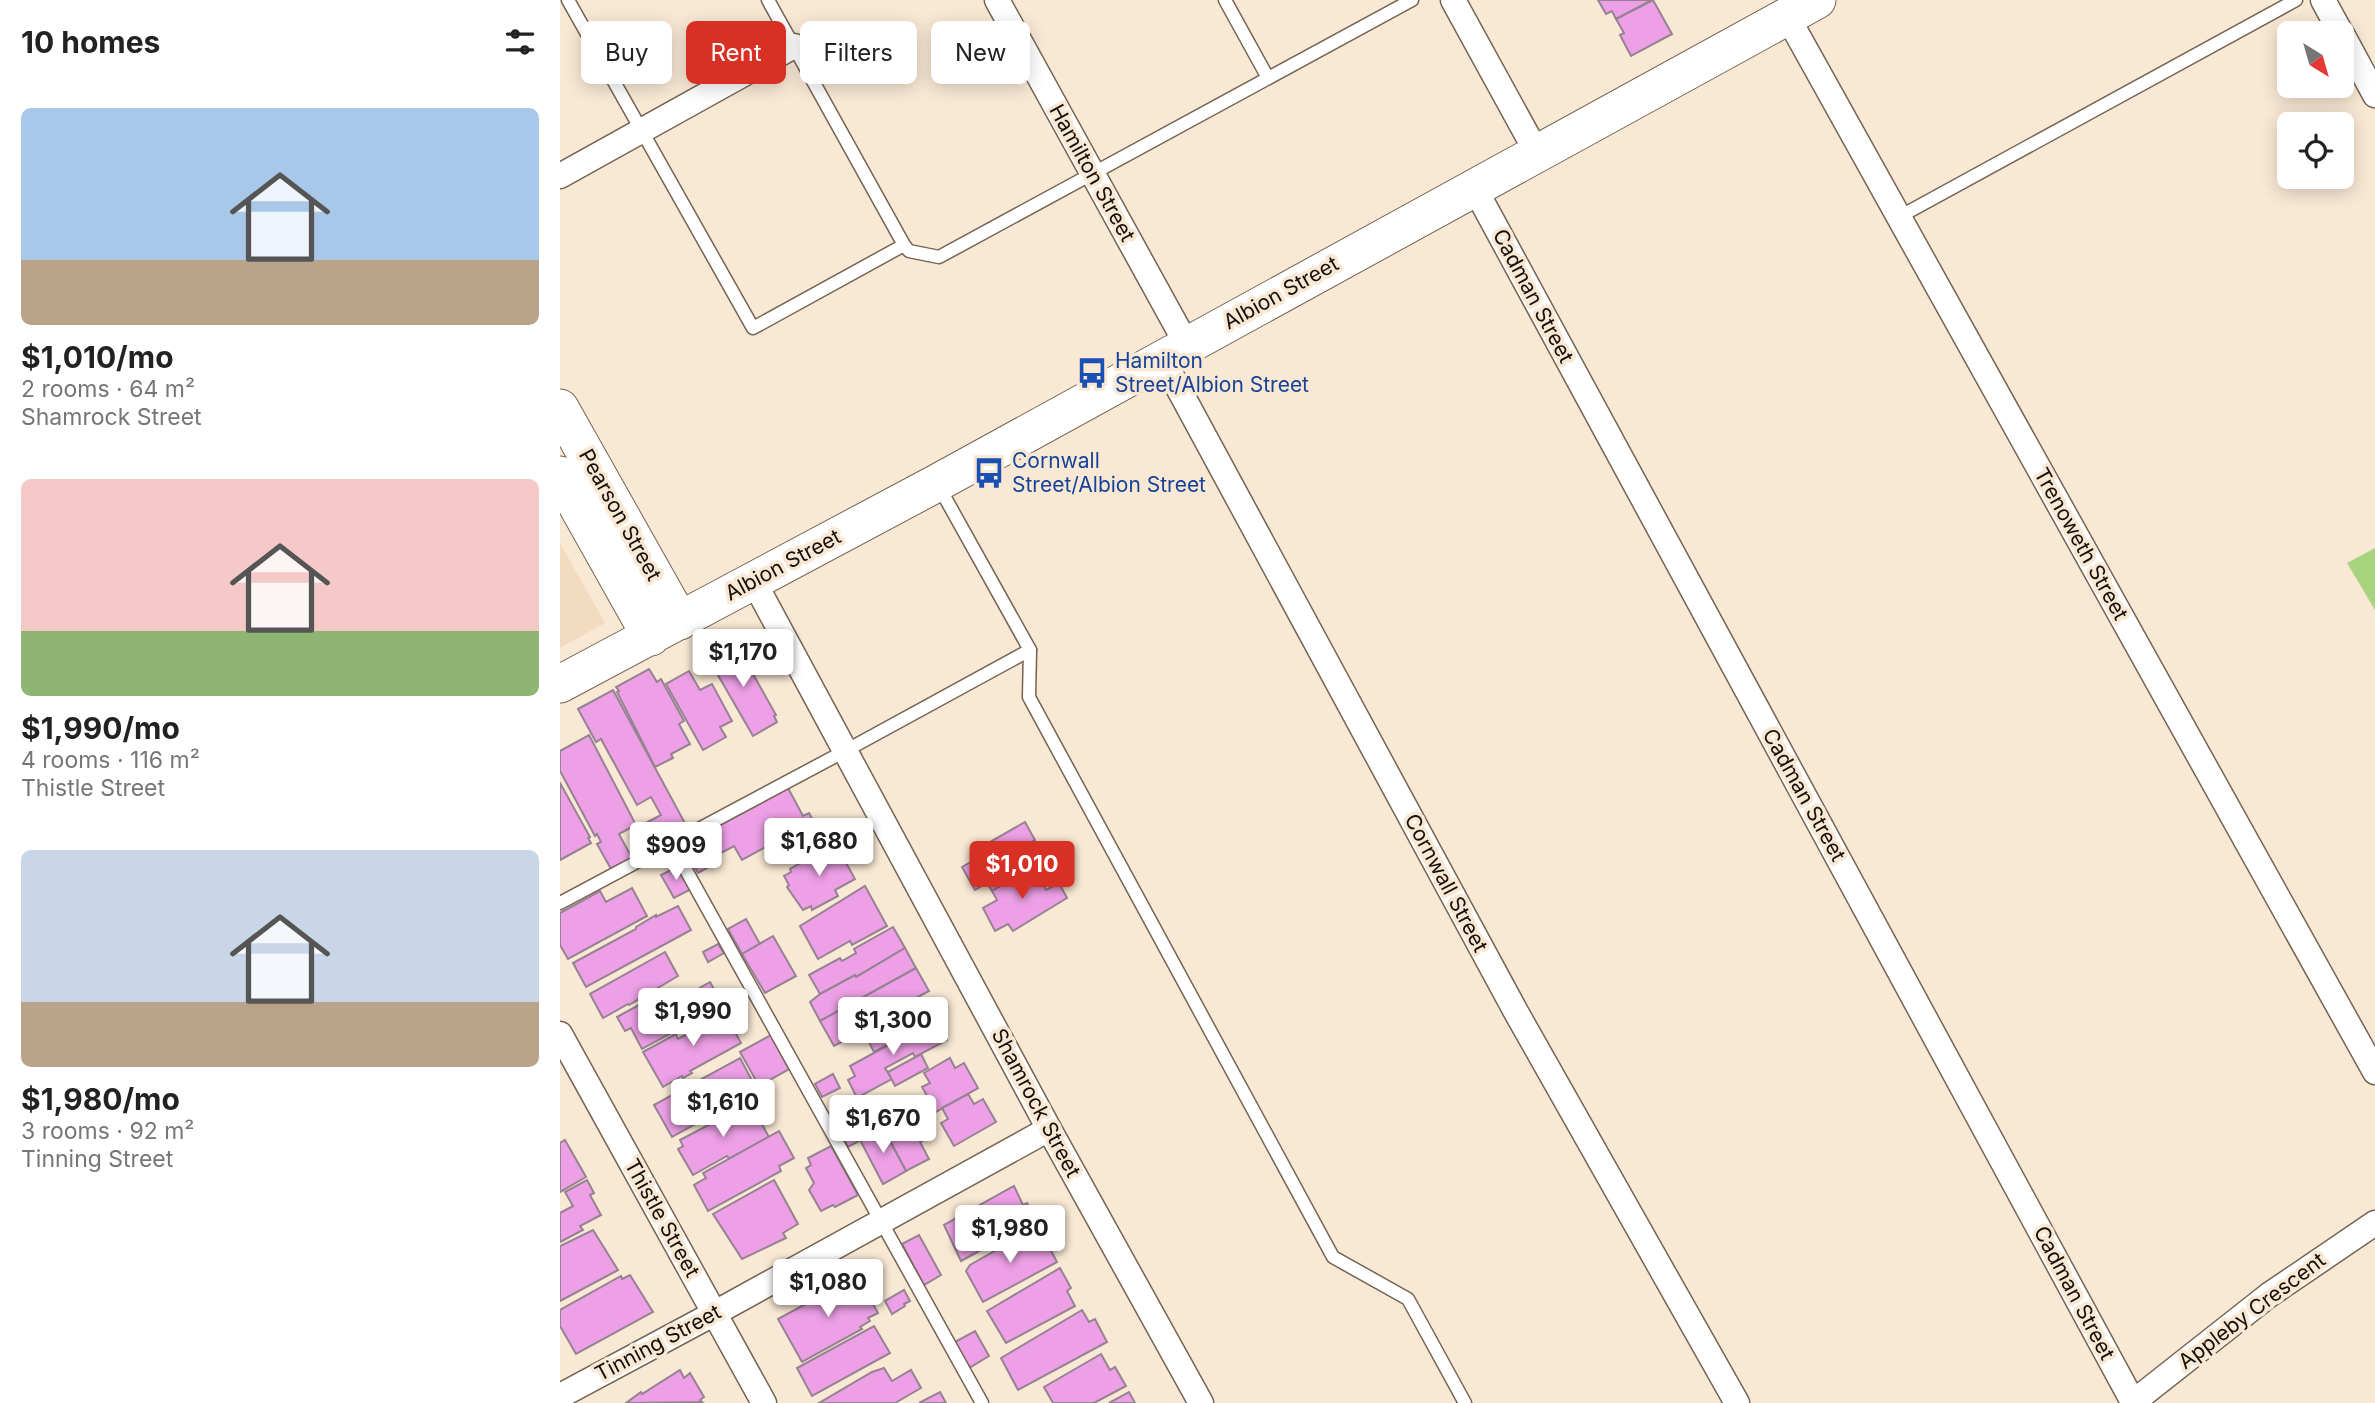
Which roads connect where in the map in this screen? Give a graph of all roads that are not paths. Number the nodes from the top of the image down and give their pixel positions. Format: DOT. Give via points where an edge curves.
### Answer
graph roads {
  1 [pos="568,0"];
  2 [pos="768,0"];
  3 [pos="997,0"];
  4 [pos="1225,0"];
  5 [pos="1412,0"];
  6 [pos="1453,0"];
  7 [pos="2296,0"];
  8 [pos="2323,0"];
  9 [pos="1802,8"];
  10 [pos="2334,21"];
  11 [pos="794,46"];
  12 [pos="2354,57"];
  13 [pos="1268,78"];
  14 [pos="2375,95"];
  15 [pos="641,130"];
  16 [pos="1537,153"];
  17 [pos="1092,174"];
  18 [pos="560,176"];
  19 [pos="1475,187"];
  20 [pos="1899,217"];
  21 [pos="904,245"];
  22 [pos="1175,352"];
  23 [pos="560,408"];
  24 [pos="560,475"];
  25 [pos="937,483"];
  26 [pos="752,580"];
  27 [pos="665,629"];
  28 [pos="1030,650"];
  29 [pos="560,684"];
  30 [pos="845,751"];
  31 [pos="671,843"];
  32 [pos="560,903"];
  33 [pos="560,1034"];
  34 [pos="2375,1072"];
  35 [pos="1049,1129"];
  36 [pos="883,1221"];
  37 [pos="2375,1223"];
  38 [pos="715,1313"];
  39 [pos="560,1395"];
  40 [pos="2133,1402"];
  41 [pos="764,1403"];
  42 [pos="982,1403"];
  43 [pos="1201,1403"];
  44 [pos="1465,1403"];
  45 [pos="1737,1403"];
  1 -- 15 [label="lane"];
  2 -- 11 [label="lane"];
  3 -- 17 [label="street, Hamilton Street"];
  4 -- 13 [label="lane"];
  5 -- 13 [label="lane"];
  6 -- 16 [label="street"];
  7 -- 20 [label="lane"];
  8 -- 10 [label="street"];
  9 -- 16 [label="street, Albion Street"];
  9 -- 20 [label="street, Trenoweth Street"];
  11 -- 15 [label="street"];
  11 -- 21 [label="lane"];
  12 -- 14 [label="street"];
  13 -- 17 [label="lane"];
  15 -- 18 [label="street"];
  15 -- 21 [label="lane" via="753,328"];
  16 -- 19 [label="street, Albion Street"];
  17 -- 21 [label="lane" via="939,257 909,251"];
  17 -- 22 [label="street, Hamilton Street"];
  19 -- 22 [label="street, Albion Street"];
  19 -- 40 [label="street, Cadman Street"];
  20 -- 34 [label="street, Trenoweth Street"];
  22 -- 25 [label="street, Albion Street"];
  22 -- 45 [label="street, Cornwall Street" via="1509,1000"];
  23 -- 27 [label="street, Pearson Street"];
  24 -- 27 [label="street, Pearson Street"];
  25 -- 26 [label="street, Albion Street"];
  25 -- 28 [label="lane"];
  26 -- 27 [label="street, Albion Street"];
  26 -- 30 [label="street, Shamrock Street"];
  27 -- 29 [label="street, Albion Street"];
  28 -- 30 [label="lane"];
  28 -- 44 [label="lane" via="1030,697 1333,1257 1408,1300"];
  30 -- 31 [label="lane"];
  30 -- 35 [label="street, Shamrock Street"];
  31 -- 32 [label="lane"];
  31 -- 36 [label="lane"];
  33 -- 38 [label="street, Thistle Street"];
  35 -- 36 [label="street, Tinning Street"];
  35 -- 43 [label="street, Shamrock Street"];
  36 -- 38 [label="street, Tinning Street"];
  36 -- 42 [label="lane"];
  37 -- 40 [label="street, Appleby Crescent" via="2269,1295"];
  38 -- 39 [label="street, Tinning Street"];
  38 -- 41 [label="street, Thistle Street"];
}
